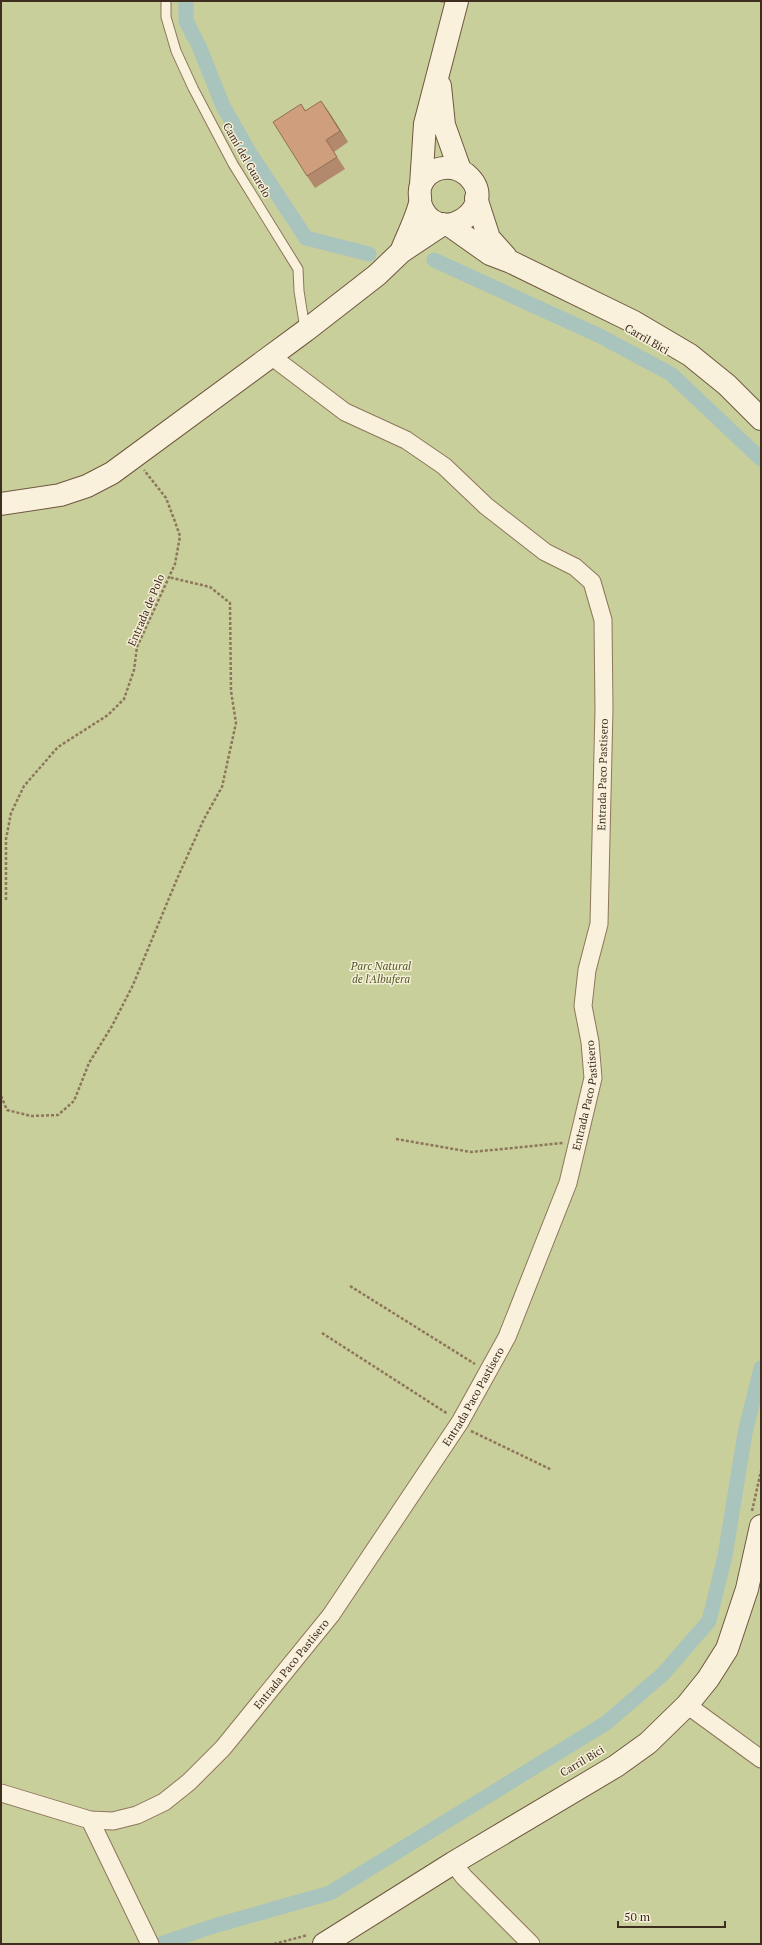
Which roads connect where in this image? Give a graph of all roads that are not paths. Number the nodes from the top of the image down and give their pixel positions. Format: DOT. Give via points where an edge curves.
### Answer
graph roads {
  1 [pos="166,1"];
  2 [pos="457,1"];
  3 [pos="439,68"];
  4 [pos="460,170"];
  5 [pos="420,194"];
  6 [pos="476,198"];
  7 [pos="446,225"];
  8 [pos="401,252"];
  9 [pos="511,262"];
  10 [pos="305,331"];
  11 [pos="271,356"];
  12 [pos="761,419"];
  13 [pos="1,504"];
  14 [pos="756,1522"];
  15 [pos="687,1705"];
  16 [pos="761,1759"];
  17 [pos="1,1793"];
  18 [pos="90,1820"];
  19 [pos="453,1863"];
  20 [pos="147,1938"];
  21 [pos="320,1938"];
  22 [pos="531,1944"];
  1 -- 10 [label="lane, Camí del Guarelo" via="166,17 176,51 193,88 233,164 298,269"];
  2 -- 3 [label="street"];
  3 -- 4 [label="street" via="444,125"];
  3 -- 5 [label="street" via="425,124"];
  4 -- 5 [label="street" via="449,167 428,174"];
  4 -- 6 [label="street" via="473,183"];
  5 -- 7 [label="street" via="428,217"];
  5 -- 8 [label="street"];
  6 -- 7 [label="street" via="473,210 467,217 458,223"];
  6 -- 9 [label="street" via="489,238"];
  7 -- 8 [label="street"];
  7 -- 9 [label="street" via="490,254"];
  8 -- 10 [label="street" via="377,275"];
  9 -- 12 [label="street" via="634,322 690,355 727,385"];
  10 -- 11 [label="street"];
  11 -- 13 [label="street" via="112,473 60,495"];
  11 -- 18 [label="street, Entrada Paco Pastisero" via="345,412 406,440 444,466 486,506 545,552 575,566 592,582 603,620 604,709 598,924 587,970 583,1006 593,1078 568,1183 507,1337 459,1423 331,1615 222,1748 189,1782 164,1802 137,1815 113,1821"];
  14 -- 15 [label="street" via="747,1589 727,1649"];
  15 -- 16 [label="street"];
  15 -- 19 [label="street" via="648,1743 616,1766"];
  17 -- 18 [label="street, Entrada Paco Pastisero"];
  18 -- 20 [label="street"];
  19 -- 21 [label="street"];
  19 -- 22 [label="street"];
}
